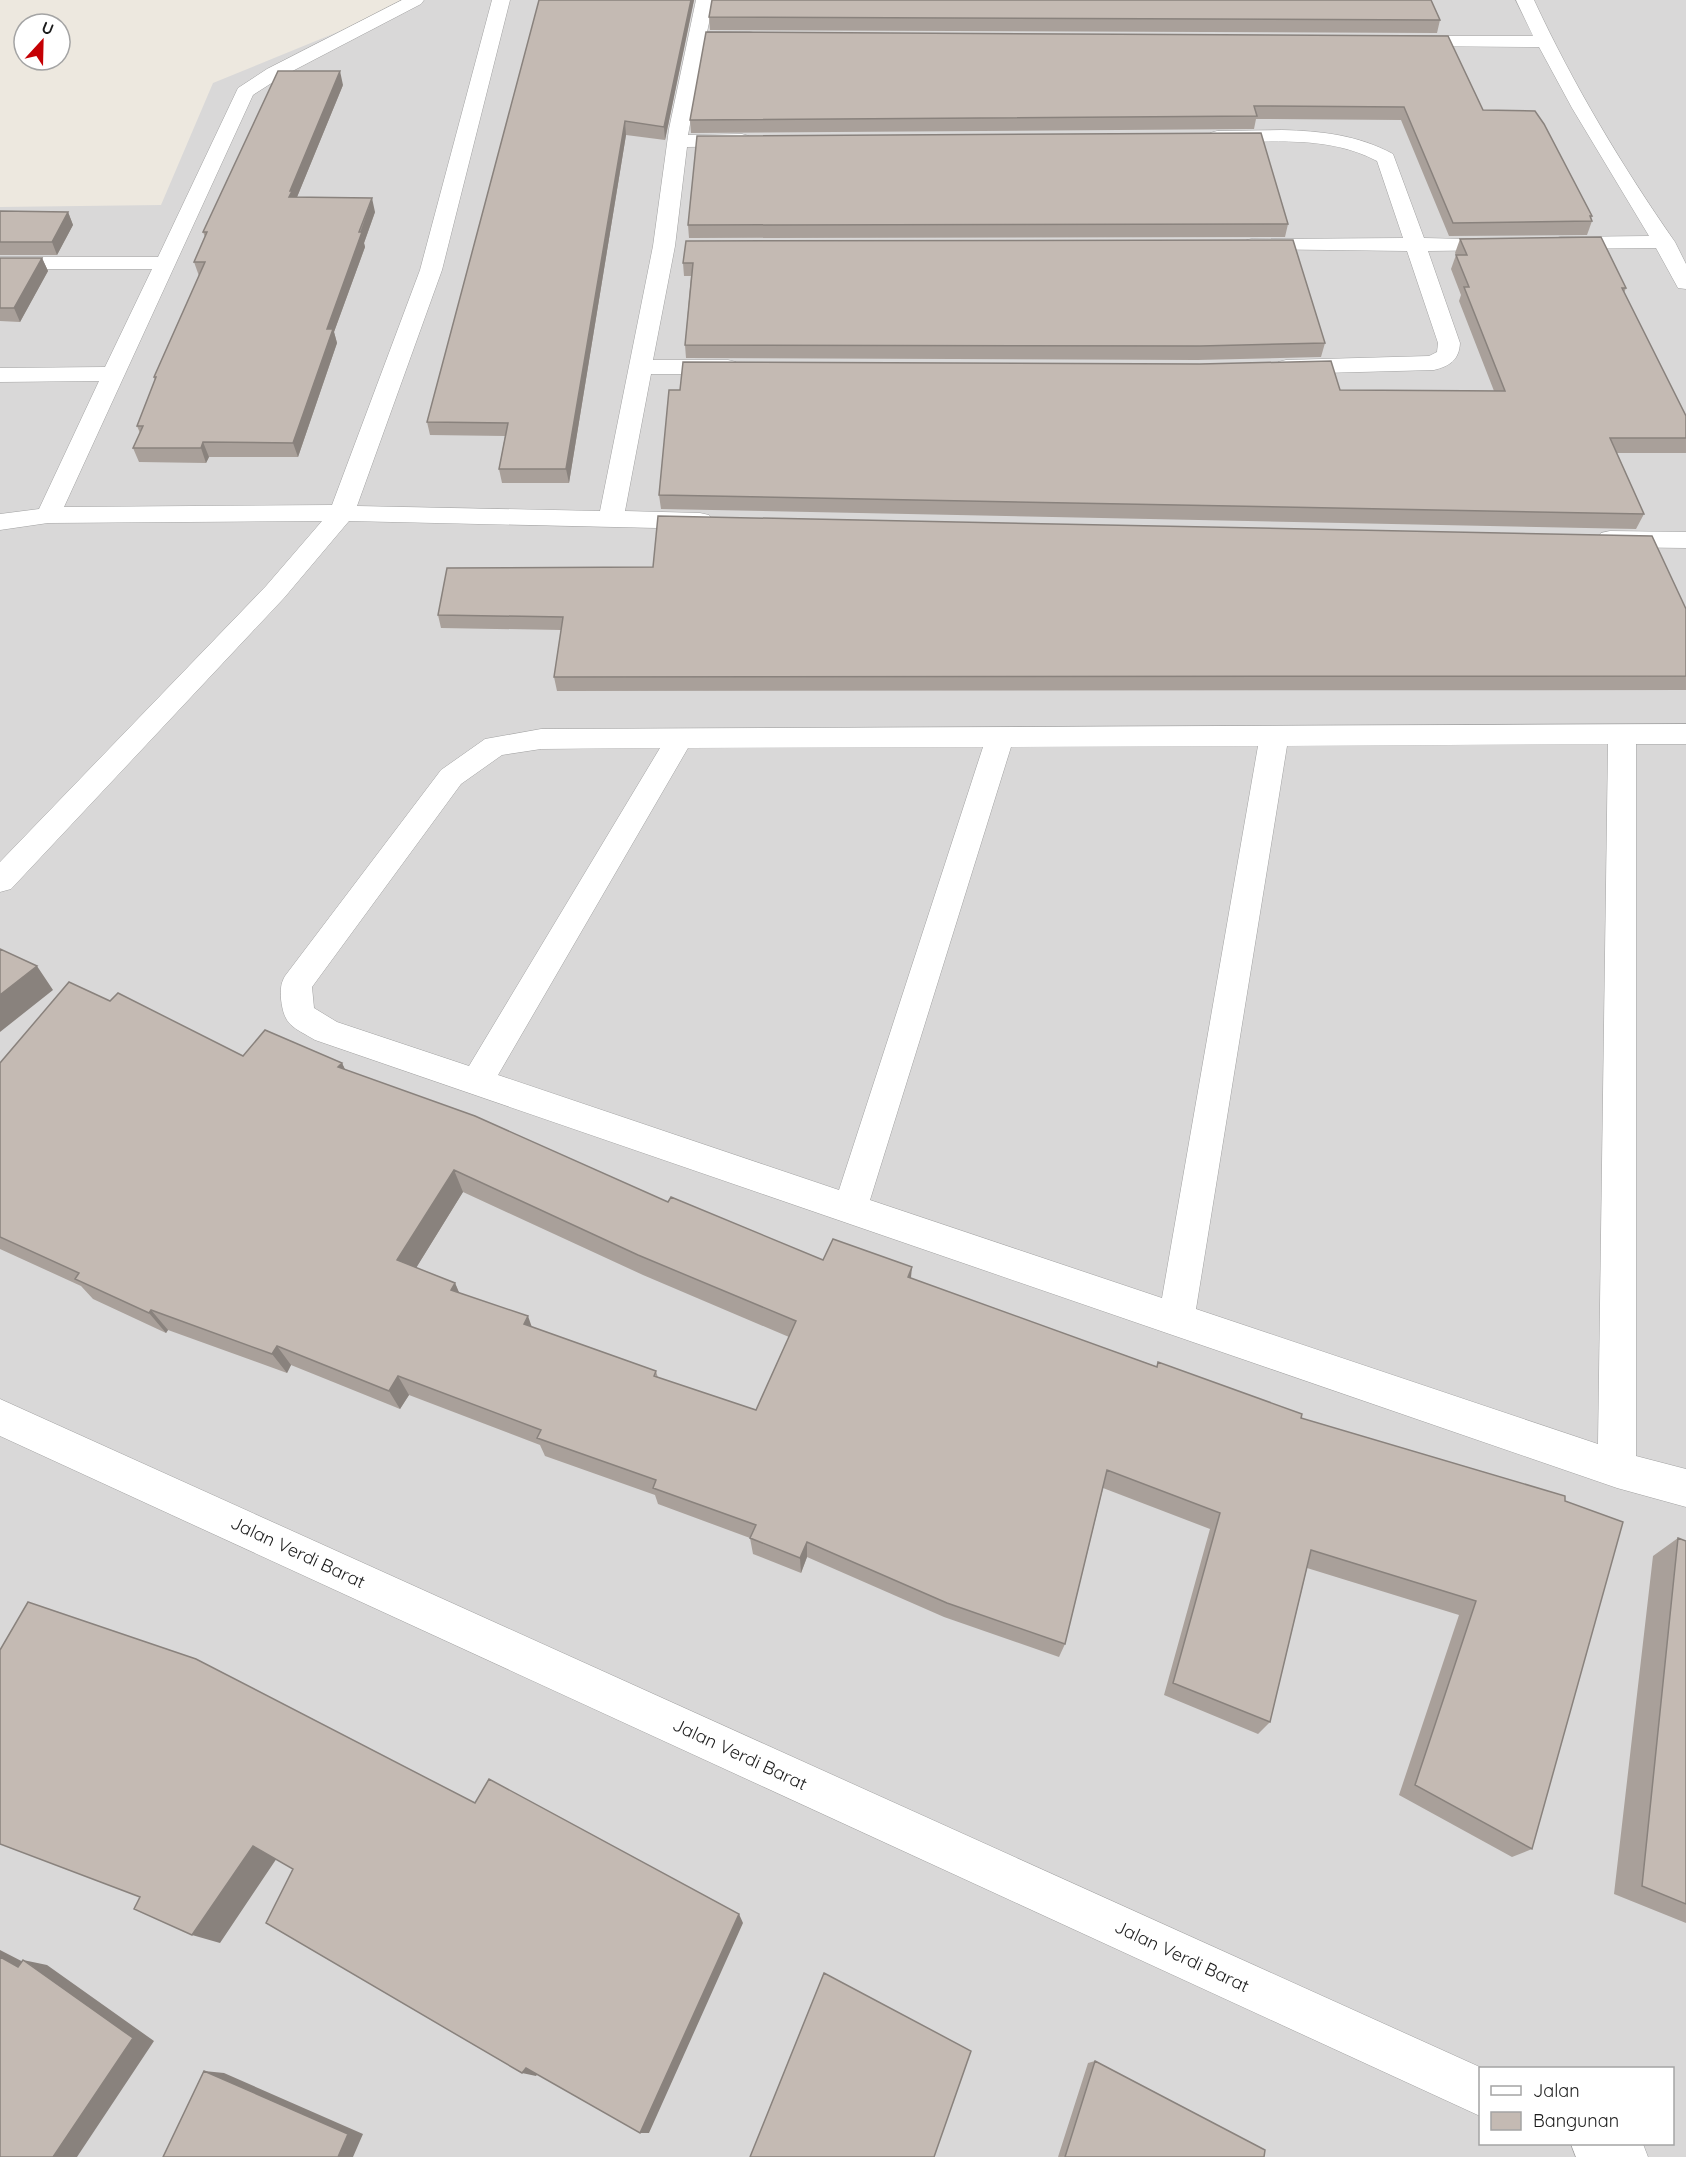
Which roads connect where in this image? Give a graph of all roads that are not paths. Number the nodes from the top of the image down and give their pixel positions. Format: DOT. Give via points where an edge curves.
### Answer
graph roads {
  1 [pos="415,0"];
  2 [pos="501,0"];
  3 [pos="705,0"];
  4 [pos="1525,0"];
  5 [pos="697,37"];
  6 [pos="771,38"];
  7 [pos="1389,41"];
  8 [pos="1543,42"];
  9 [pos="1198,137"];
  10 [pos="761,140"];
  11 [pos="678,141"];
  12 [pos="1664,242"];
  13 [pos="1545,243"];
  14 [pos="1521,244"];
  15 [pos="1236,245"];
  16 [pos="1415,245"];
  17 [pos="664,246"];
  18 [pos="688,246"];
  19 [pos="0,263"];
  20 [pos="166,263"];
  21 [pos="1686,284"];
  22 [pos="639,366"];
  23 [pos="746,367"];
  24 [pos="1268,367"];
  25 [pos="114,374"];
  26 [pos="0,375"];
  27 [pos="342,513"];
  28 [pos="48,515"];
  29 [pos="611,520"];
  30 [pos="0,522"];
  31 [pos="719,522"];
  32 [pos="1590,539"];
  33 [pos="1686,540"];
  34 [pos="1622,734"];
  35 [pos="1686,734"];
  36 [pos="1274,736"];
  37 [pos="1000,737"];
  38 [pos="681,738"];
  39 [pos="0,881"];
  40 [pos="476,1083"];
  41 [pos="850,1209"];
  42 [pos="1176,1320"];
  43 [pos="0,1417"];
  44 [pos="1617,1469"];
  45 [pos="1686,1488"];
  46 [pos="1479,2091"];
  47 [pos="1596,2145"];
  48 [pos="1624,2157"];
  1 -- 20 [label="street" via="274,73 245,93"];
  2 -- 27 [label="street" via="431,270"];
  3 -- 5 [label="street"];
  4 -- 8 [label="street"];
  5 -- 6 [label="street"];
  5 -- 11 [label="street"];
  7 -- 8 [label="street"];
  8 -- 12 [label="street"];
  9 -- 16 [label="street" via="1293,137 1352,141 1370,147 1386,158"];
  10 -- 11 [label="street"];
  11 -- 17 [label="street"];
  12 -- 13 [label="street"];
  12 -- 21 [label="street"];
  14 -- 16 [label="street"];
  15 -- 16 [label="street"];
  16 -- 24 [label="street" via="1449,343 1448,355 1434,363"];
  17 -- 18 [label="street"];
  17 -- 22 [label="street"];
  19 -- 20 [label="street"];
  20 -- 25 [label="street"];
  22 -- 23 [label="street"];
  22 -- 29 [label="street"];
  25 -- 26 [label="street"];
  25 -- 28 [label="street"];
  27 -- 28 [label="street"];
  27 -- 29 [label="street"];
  27 -- 39 [label="street" via="275,592"];
  28 -- 30 [label="street"];
  29 -- 31 [label="street"];
  32 -- 33 [label="street"];
  34 -- 35 [label="street"];
  34 -- 36 [label="street"];
  34 -- 44 [label="street"];
  36 -- 37 [label="street"];
  36 -- 42 [label="street"];
  37 -- 38 [label="street"];
  37 -- 41 [label="street"];
  38 -- 40 [label="street"];
  38 -- 40 [label="street" via="541,739 495,746 451,777 296,985 299,1016 326,1031"];
  40 -- 41 [label="street"];
  41 -- 42 [label="street"];
  42 -- 44 [label="street"];
  43 -- 46 [label="street, Jalan Verdi Barat"];
  44 -- 45 [label="street"];
  47 -- 48 [label="street"];
}
